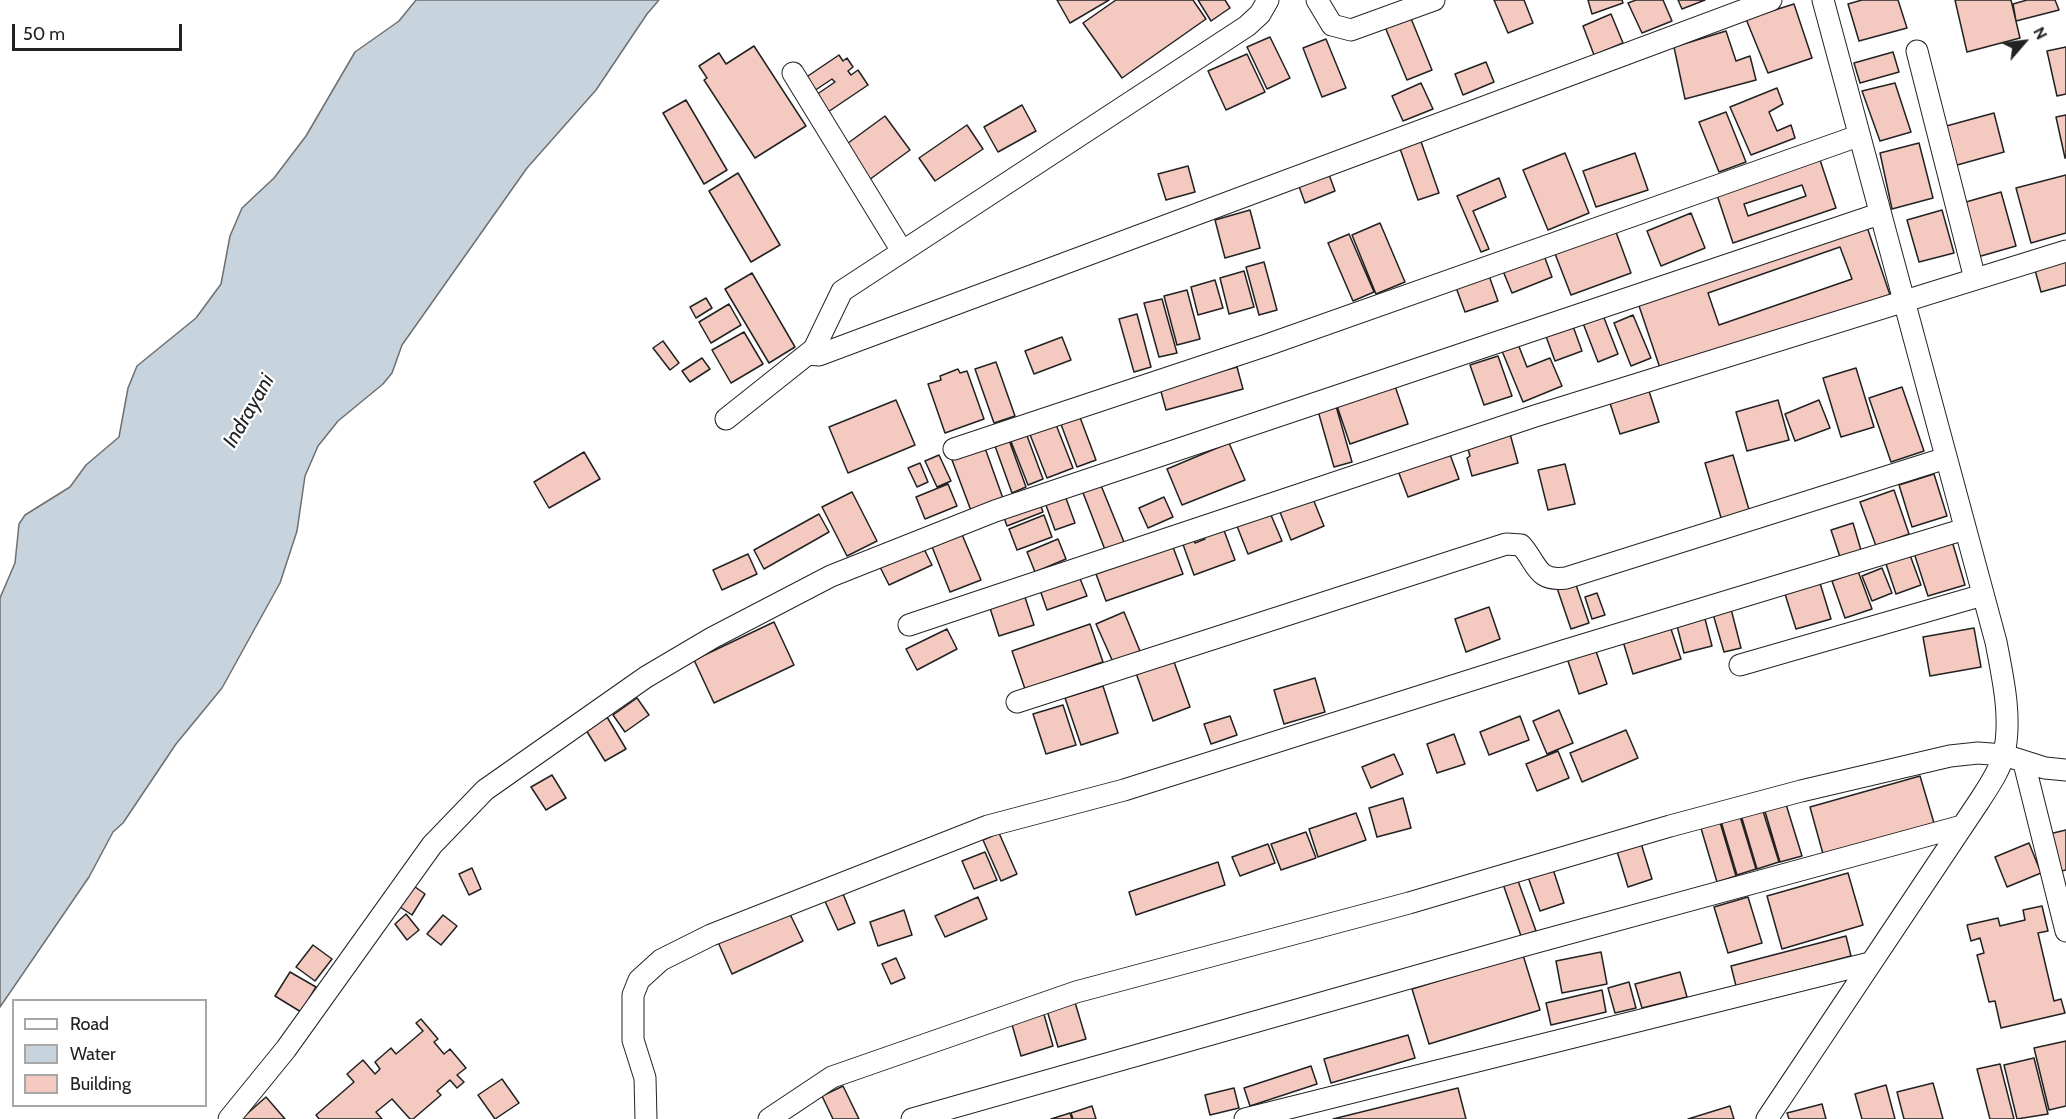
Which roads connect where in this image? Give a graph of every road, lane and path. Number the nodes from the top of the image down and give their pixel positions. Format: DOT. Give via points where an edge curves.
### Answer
graph roads {
  1 [pos="1268,0"];
  2 [pos="1317,0"];
  3 [pos="1434,0"];
  4 [pos="1770,0"];
  5 [pos="1823,0"];
  6 [pos="1917,51"];
  7 [pos="793,73"];
  8 [pos="1858,136"];
  9 [pos="1880,214"];
  10 [pos="902,251"];
  11 [pos="2066,251"];
  12 [pos="1976,279"];
  13 [pos="1903,302"];
  14 [pos="808,354"];
  15 [pos="726,419"];
  16 [pos="954,449"];
  17 [pos="1946,458"];
  18 [pos="1965,530"];
  19 [pos="1983,596"];
  20 [pos="909,625"];
  21 [pos="1740,664"];
  22 [pos="1017,702"];
  23 [pos="2014,759"];
  24 [pos="2066,770"];
  25 [pos="1962,826"];
  26 [pos="2066,931"];
  27 [pos="1870,963"];
  28 [pos="229,1119"];
  29 [pos="646,1119"];
  30 [pos="769,1119"];
  31 [pos="912,1119"];
  32 [pos="1245,1119"];
  33 [pos="1767,1119"];
  1 -- 10 [label="street" via="1246,26"];
  2 -- 3 [label="street" via="1332,25 1351,30"];
  4 -- 14 [label="street" via="1086,257 819,355"];
  5 -- 8 [label="street"];
  6 -- 12 [label="street"];
  7 -- 10 [label="street"];
  8 -- 9 [label="street"];
  8 -- 16 [label="street" via="1267,345"];
  9 -- 13 [label="street"];
  9 -- 28 [label="street" via="995,511 831,576 712,638 646,677 486,790 432,845 286,1049"];
  10 -- 14 [label="street" via="842,291"];
  11 -- 12 [label="street"];
  12 -- 13 [label="street"];
  13 -- 17 [label="street"];
  13 -- 20 [label="street" via="1535,416"];
  14 -- 15 [label="street"];
  17 -- 18 [label="street"];
  17 -- 22 [label="street" via="1566,578 1551,580 1539,572 1521,545 1506,544"];
  18 -- 19 [label="street"];
  18 -- 29 [label="street" via="1563,651 1124,790 988,826 711,935 661,960 639,980 633,995 633,1040 645,1078"];
  19 -- 21 [label="street"];
  19 -- 23 [label="street" via="2006,694"];
  23 -- 24 [label="street"];
  23 -- 25 [label="street" via="1995,776"];
  23 -- 26 [label="street"];
  23 -- 30 [label="street" via="1978,753 1950,756 1801,791 1409,903 1076,992 832,1077"];
  25 -- 27 [label="street"];
  25 -- 31 [label="street"];
  27 -- 32 [label="street"];
  27 -- 33 [label="street"];
}
